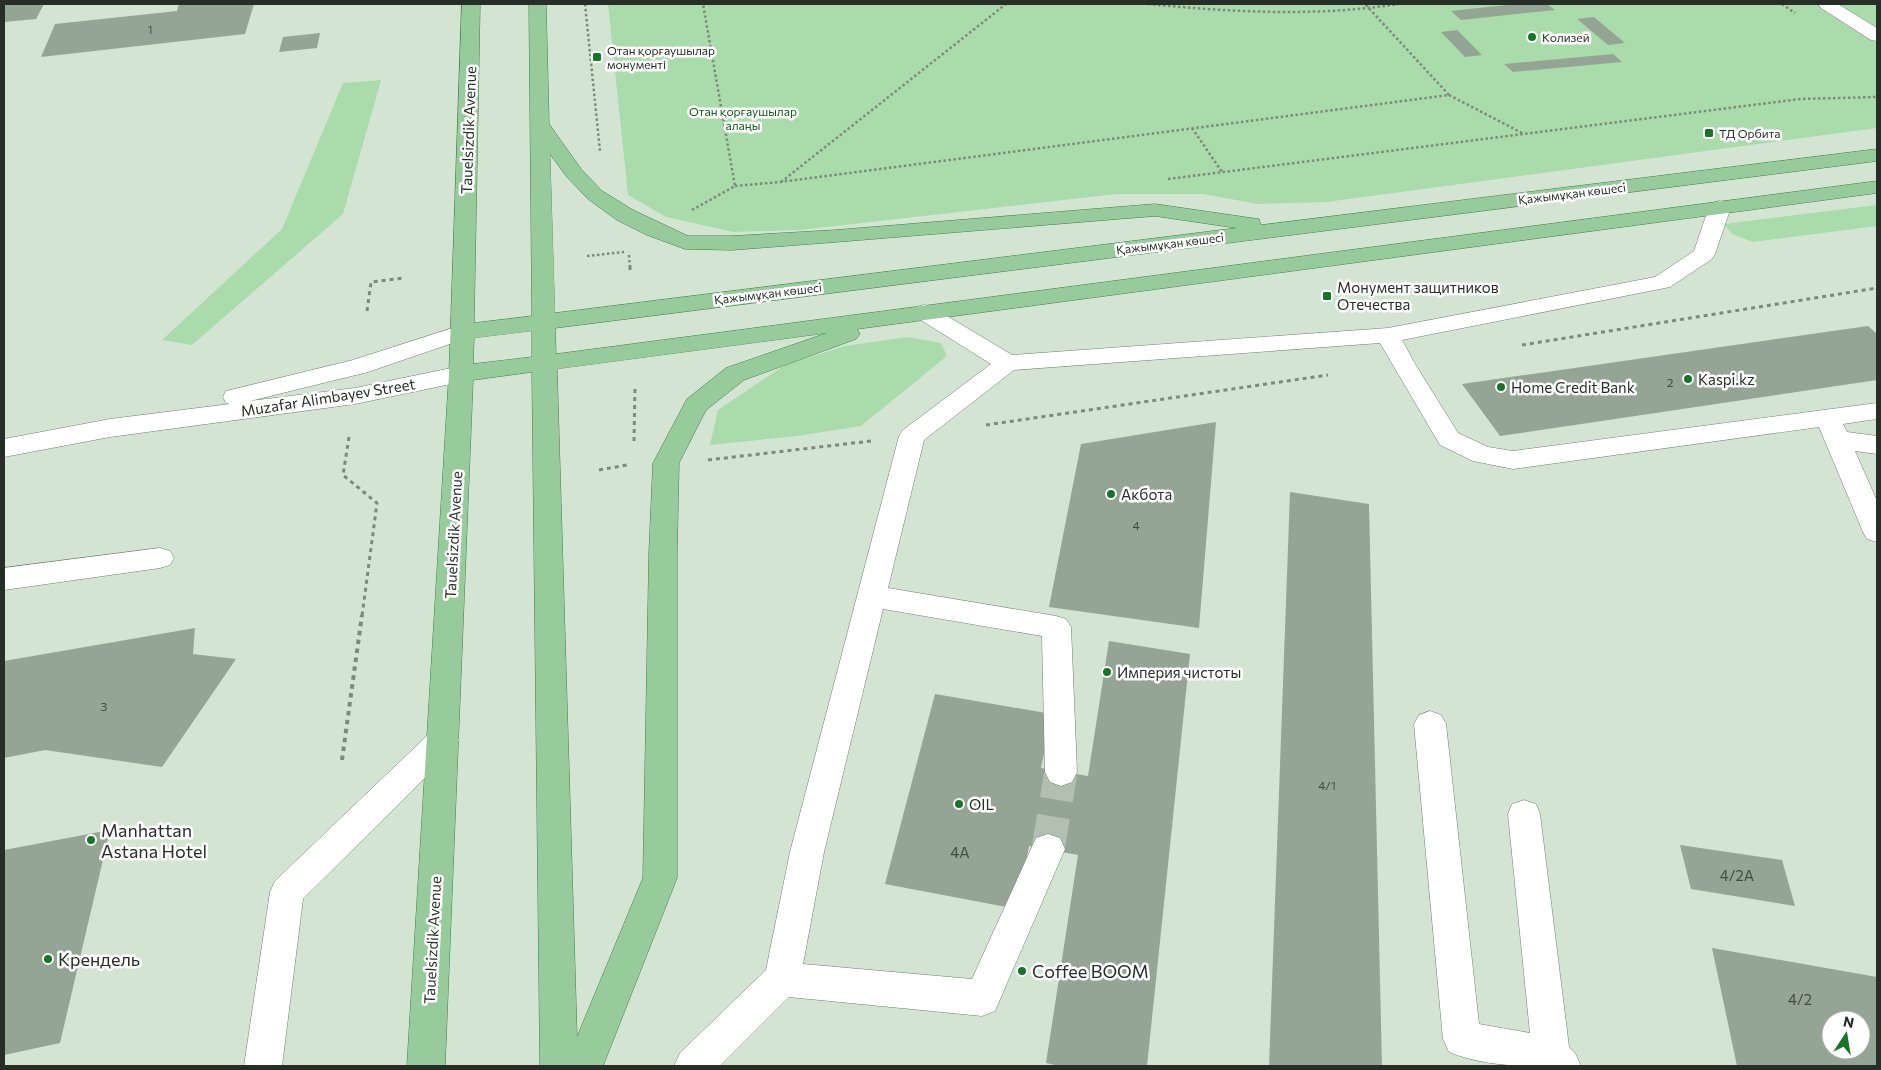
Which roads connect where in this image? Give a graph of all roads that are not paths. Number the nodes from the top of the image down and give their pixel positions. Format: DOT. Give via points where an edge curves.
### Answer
graph roads {
  1 [pos="471,4"];
  2 [pos="537,4"];
  3 [pos="1827,4"];
  4 [pos="1877,36"];
  5 [pos="539,124"];
  6 [pos="1877,154"];
  7 [pos="1877,187"];
  8 [pos="1720,207"];
  9 [pos="1285,229"];
  10 [pos="913,314"];
  11 [pos="542,322"];
  12 [pos="462,332"];
  13 [pos="1388,335"];
  14 [pos="545,362"];
  15 [pos="1008,363"];
  16 [pos="461,374"];
  17 [pos="1877,411"];
  18 [pos="110,428"];
  19 [pos="1833,429"];
  20 [pos="1877,445"];
  21 [pos="4,448"];
  22 [pos="1877,532"];
  23 [pos="160,558"];
  24 [pos="4,579"];
  25 [pos="871,596"];
  26 [pos="1430,724"];
  27 [pos="443,740"];
  28 [pos="1061,772"];
  29 [pos="1524,814"];
  30 [pos="1048,849"];
  31 [pos="782,979"];
  32 [pos="1556,1061"];
  33 [pos="263,1066"];
  34 [pos="426,1066"];
  35 [pos="560,1066"];
  36 [pos="584,1066"];
  37 [pos="692,1066"];
  1 -- 12 [label="main road, Tauelsizdik Avenue"];
  2 -- 5 [label="main road"];
  3 -- 4 [label="street"];
  5 -- 9 [label="main road" via="574,173 595,195 626,215 685,242 732,243 836,236 1155,210"];
  5 -- 11 [label="main road"];
  6 -- 9 [label="main road, Қажымұқан көшесі"];
  7 -- 8 [label="main road"];
  8 -- 10 [label="main road"];
  8 -- 13 [label="street" via="1704,254 1662,282"];
  9 -- 11 [label="main road, Қажымұқан көшесі"];
  10 -- 14 [label="main road"];
  10 -- 15 [label="street"];
  10 -- 36 [label="main road" via="735,374 696,405 666,463 660,878"];
  11 -- 12 [label="main road, Қажымұқан көшесі"];
  11 -- 14 [label="main road"];
  12 -- 16 [label="main road, Tauelsizdik Avenue"];
  12 -- 18 [label="street, Muzafar Alimbayev Street" via="359,366"];
  13 -- 15 [label="street"];
  13 -- 19 [label="street" via="1449,439 1482,455 1513,460"];
  14 -- 16 [label="main road, Muzafar Alimbayev Street"];
  14 -- 35 [label="main road"];
  15 -- 25 [label="street" via="912,436"];
  16 -- 18 [label="street, Muzafar Alimbayev Street" via="355,396"];
  16 -- 27 [label="main road, Tauelsizdik Avenue"];
  17 -- 19 [label="street"];
  18 -- 21 [label="street, Muzafar Alimbayev Street"];
  19 -- 20 [label="street"];
  19 -- 22 [label="street"];
  23 -- 24 [label="street"];
  25 -- 28 [label="street" via="1056,627"];
  25 -- 31 [label="street" via="807,852"];
  26 -- 32 [label="street" via="1462,1039"];
  27 -- 33 [label="street" via="287,892"];
  27 -- 34 [label="main road, Tauelsizdik Avenue"];
  29 -- 32 [label="street"];
  30 -- 31 [label="street" via="982,998"];
  31 -- 37 [label="street"];
}
